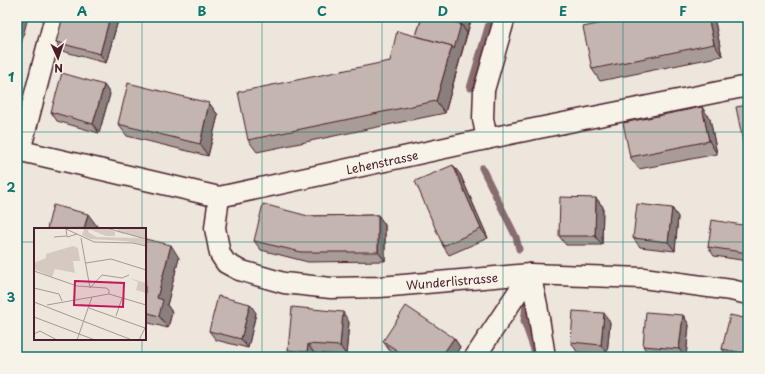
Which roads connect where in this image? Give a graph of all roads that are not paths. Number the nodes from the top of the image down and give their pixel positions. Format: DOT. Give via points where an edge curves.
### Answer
graph roads {
  1 [pos="55,17"];
  2 [pos="505,17"];
  3 [pos="748,86"];
  4 [pos="487,139"];
  5 [pos="19,150"];
  6 [pos="219,197"];
  7 [pos="530,274"];
  8 [pos="748,294"];
  9 [pos="475,357"];
  10 [pos="545,357"];
  1 -- 5 [label="street"];
  2 -- 4 [label="street" via="484,90 483,119"];
  3 -- 4 [label="street, Lehenstrasse"];
  4 -- 6 [label="street, Lehenstrasse"];
  5 -- 6 [label="street, Lehenstrasse"];
  6 -- 7 [label="street, Wunderlistrasse" via="215,228 220,254 226,263 239,270 284,283 331,288 380,287"];
  7 -- 8 [label="street, Wunderlistrasse" via="643,278"];
  7 -- 9 [label="street"];
  7 -- 10 [label="street"];
}
